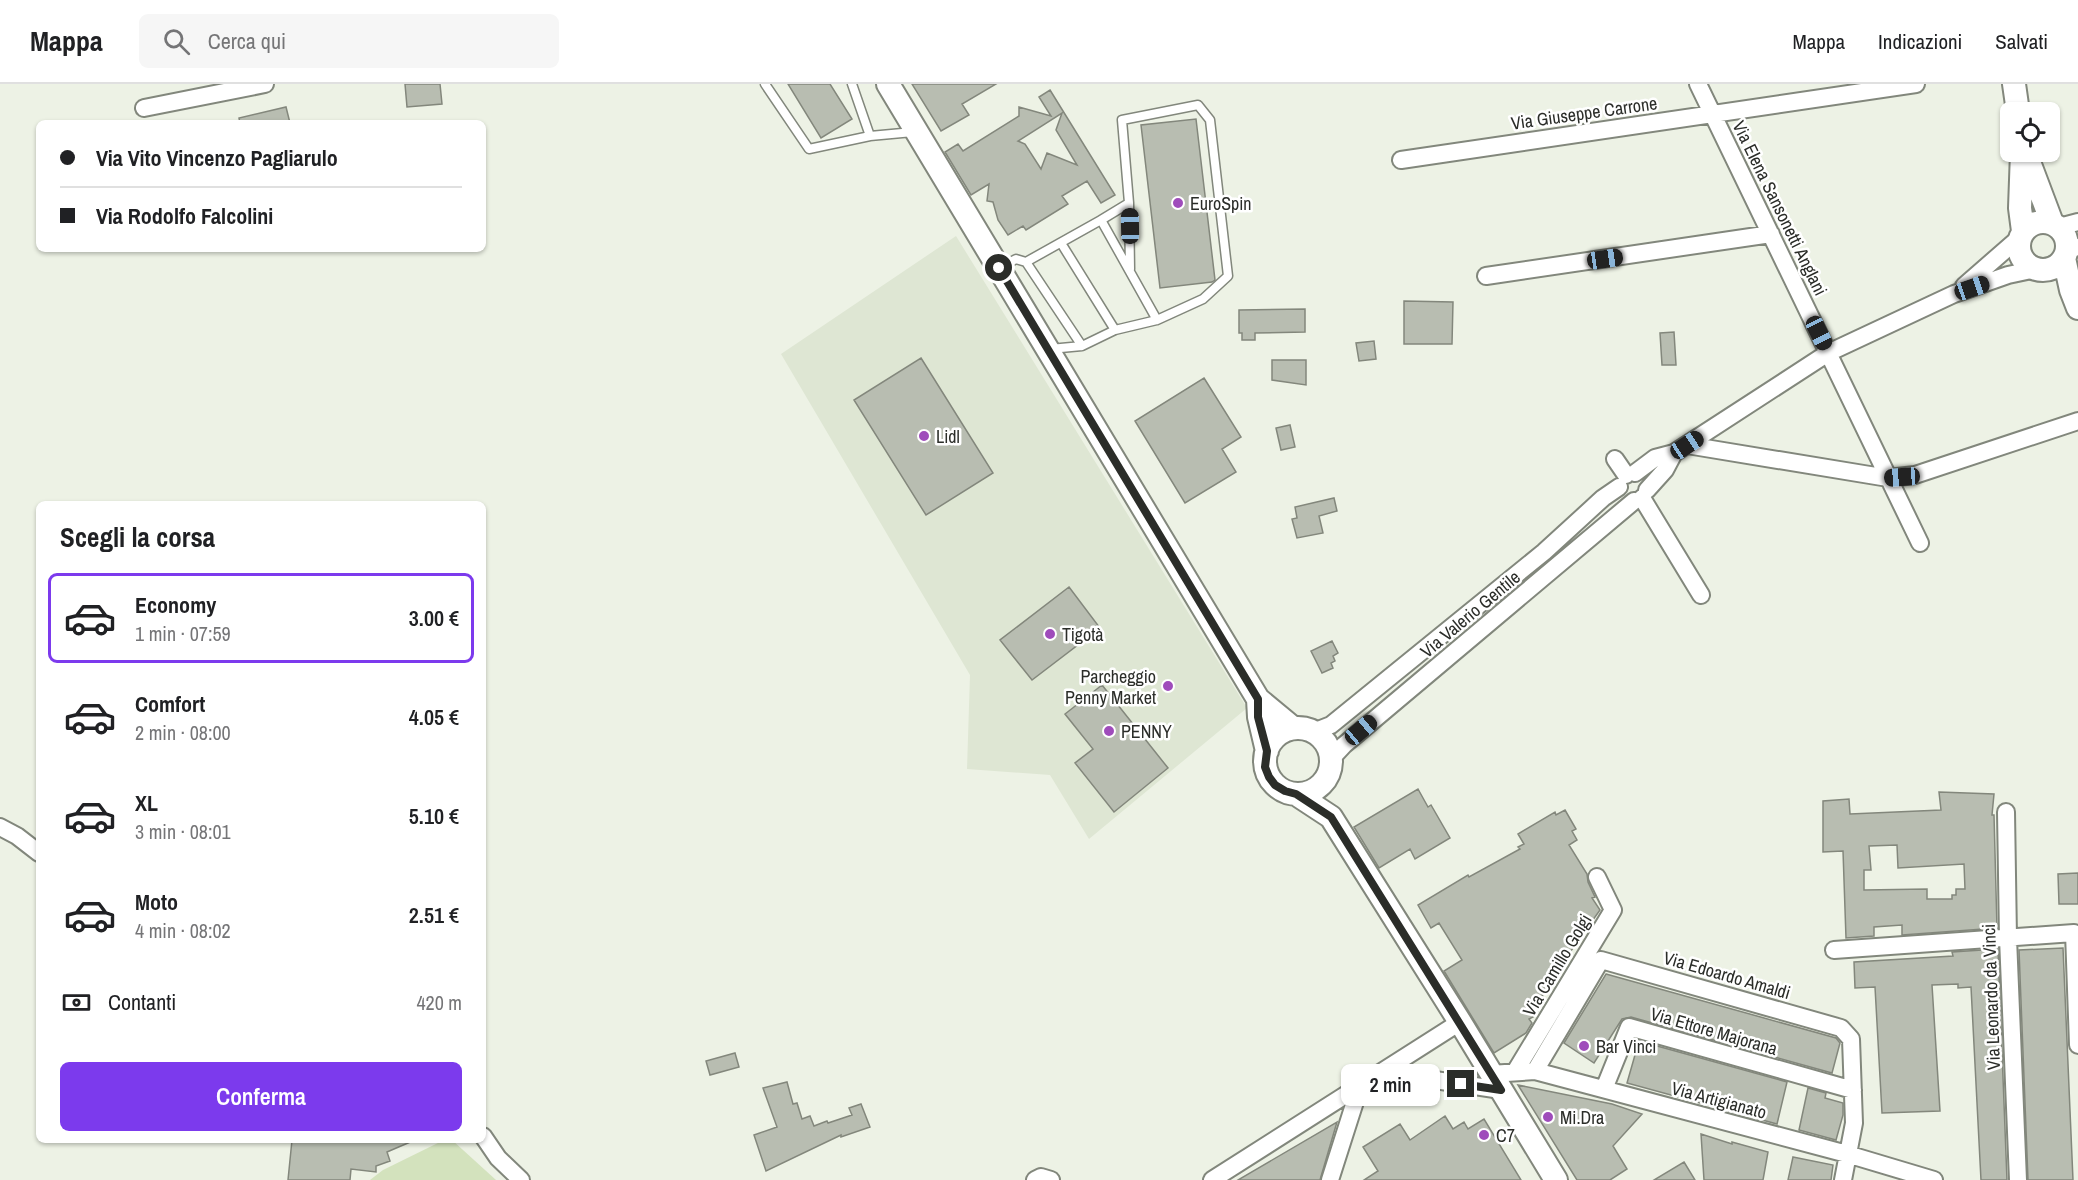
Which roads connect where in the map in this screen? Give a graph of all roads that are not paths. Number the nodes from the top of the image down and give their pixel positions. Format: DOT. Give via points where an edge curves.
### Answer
graph roads {
  1 [pos="265,84"];
  2 [pos="765,84"];
  3 [pos="852,84"];
  4 [pos="888,84"];
  5 [pos="1698,84"];
  6 [pos="1916,84"];
  7 [pos="2014,84"];
  8 [pos="2017,102"];
  9 [pos="144,108"];
  10 [pos="1713,114"];
  11 [pos="916,131"];
  12 [pos="870,136"];
  13 [pos="1401,160"];
  14 [pos="2023,162"];
  15 [pos="2029,162"];
  16 [pos="1129,203"];
  17 [pos="1101,220"];
  18 [pos="2063,224"];
  19 [pos="1771,234"];
  20 [pos="2021,235"];
  21 [pos="1060,243"];
  22 [pos="2070,252"];
  23 [pos="1026,262"];
  24 [pos="999,268"];
  25 [pos="2040,270"];
  26 [pos="1130,272"];
  27 [pos="1486,276"];
  28 [pos="1954,294"];
  29 [pos="2074,299"];
  30 [pos="1157,320"];
  31 [pos="1115,330"];
  32 [pos="1082,346"];
  33 [pos="1047,349"];
  34 [pos="1828,353"];
  35 [pos="2078,421"];
  36 [pos="1680,449"];
  37 [pos="1615,459"];
  38 [pos="1627,478"];
  39 [pos="1888,478"];
  40 [pos="1641,496"];
  41 [pos="1920,543"];
  42 [pos="1701,595"];
  43 [pos="1258,699"];
  44 [pos="1303,730"];
  45 [pos="1267,751"];
  46 [pos="1328,769"];
  47 [pos="1296,794"];
  48 [pos="2006,812"];
  49 [pos="1331,817"];
  50 [pos="0,827"];
  51 [pos="36,851"];
  52 [pos="1597,877"];
  53 [pos="2008,938"];
  54 [pos="1834,950"];
  55 [pos="2078,1010"];
  56 [pos="1460,1022"];
  57 [pos="2078,1045"];
  58 [pos="1535,1071"];
  59 [pos="1382,1072"];
  60 [pos="1515,1072"];
  61 [pos="1496,1082"];
  62 [pos="1360,1086"];
  63 [pos="1604,1089"];
  64 [pos="1853,1090"];
  65 [pos="486,1140"];
  66 [pos="1847,1154"];
  67 [pos="521,1180"];
  68 [pos="1035,1180"];
  69 [pos="1051,1180"];
  70 [pos="1212,1180"];
  71 [pos="1330,1180"];
  72 [pos="1556,1180"];
  73 [pos="1844,1180"];
  74 [pos="1935,1180"];
  75 [pos="2018,1180"];
  1 -- 9 [label="street"];
  2 -- 12 [label="lane" via="809,149"];
  3 -- 12 [label="lane"];
  4 -- 11 [label="street"];
  5 -- 10 [label="street, Via Elena Sansonetti Anglani"];
  6 -- 10 [label="street, Via Giuseppe Carrone"];
  7 -- 8 [label="street"];
  10 -- 13 [label="street, Via Giuseppe Carrone"];
  10 -- 19 [label="street, Via Elena Sansonetti Anglani"];
  11 -- 12 [label="lane"];
  11 -- 24 [label="street"];
  14 -- 20 [label="street"];
  15 -- 18 [label="street"];
  16 -- 17 [label="lane"];
  16 -- 26 [label="lane"];
  16 -- 30 [label="lane" via="1122,120 1198,105 1210,120 1228,276 1203,299"];
  17 -- 21 [label="lane"];
  17 -- 26 [label="lane"];
  18 -- 20 [label="street" via="2036,222"];
  18 -- 22 [label="street"];
  19 -- 27 [label="street"];
  19 -- 34 [label="street, Via Elena Sansonetti Anglani"];
  20 -- 25 [label="street" via="2018,246 2023,261"];
  20 -- 28 [label="street, Via Valerio Gentile"];
  21 -- 23 [label="lane"];
  21 -- 31 [label="lane"];
  22 -- 25 [label="street" via="2059,264"];
  22 -- 29 [label="street"];
  23 -- 24 [label="lane" via="1016,259"];
  23 -- 32 [label="lane"];
  24 -- 33 [label="street"];
  25 -- 28 [label="street, Via Valerio Gentile" via="2008,275"];
  25 -- 29 [label="street"];
  26 -- 30 [label="lane"];
  28 -- 34 [label="street, Via Valerio Gentile"];
  30 -- 31 [label="lane"];
  31 -- 32 [label="lane"];
  32 -- 33 [label="lane"];
  33 -- 43 [label="street"];
  34 -- 36 [label="street, Via Valerio Gentile"];
  34 -- 39 [label="street, Via Elena Sansonetti Anglani"];
  35 -- 39 [label="street" via="1915,476"];
  36 -- 38 [label="street, Via Valerio Gentile" via="1655,458"];
  36 -- 39 [label="street"];
  36 -- 40 [label="street, Via Valerio Gentile"];
  37 -- 38 [label="street"];
  38 -- 40 [label="street" via="1646,481"];
  38 -- 40 [label="street" via="1620,492 1626,499"];
  38 -- 44 [label="street, Via Valerio Gentile" via="1544,552 1331,725"];
  39 -- 41 [label="street, Via Elena Sansonetti Anglani"];
  40 -- 42 [label="street"];
  40 -- 46 [label="street, Via Valerio Gentile" via="1344,745"];
  43 -- 44 [label="street"];
  43 -- 45 [label="street" via="1258,717"];
  44 -- 45 [label="street" via="1283,732 1274,738"];
  44 -- 46 [label="street" via="1322,738 1328,748"];
  45 -- 47 [label="street" via="1265,767 1269,777 1275,785"];
  46 -- 47 [label="street" via="1317,788"];
  46 -- 49 [label="street"];
  47 -- 49 [label="street"];
  48 -- 53 [label="street, Via Leonardo da Vinci"];
  49 -- 56 [label="street"];
  50 -- 51 [label="street"];
  52 -- 60 [label="street, Via Camillo Golgi" via="1613,910"];
  53 -- 54 [label="street"];
  53 -- 55 [label="street" via="2074,933"];
  53 -- 75 [label="street, Via Leonardo da Vinci"];
  55 -- 57 [label="street"];
  56 -- 59 [label="street"];
  56 -- 61 [label="street"];
  58 -- 60 [label="street, Via Artigianato"];
  58 -- 63 [label="street, Via Artigianato"];
  58 -- 64 [label="street, Via Edoardo Amaldi" via="1601,960 1841,1028 1851,1039"];
  59 -- 61 [label="street, Via Artigianato"];
  59 -- 62 [label="street"];
  60 -- 61 [label="street, Via Artigianato"];
  61 -- 72 [label="street"];
  62 -- 70 [label="street"];
  62 -- 71 [label="street"];
  63 -- 64 [label="street, Via Ettore Majorana" via="1629,1027"];
  63 -- 66 [label="street, Via Artigianato"];
  64 -- 66 [label="street, Via Edoardo Amaldi" via="1854,1123"];
  65 -- 67 [label="street"];
  66 -- 73 [label="street, Via Edoardo Amaldi"];
  66 -- 74 [label="street, Via Artigianato"];
  68 -- 69 [label="street"];
}
